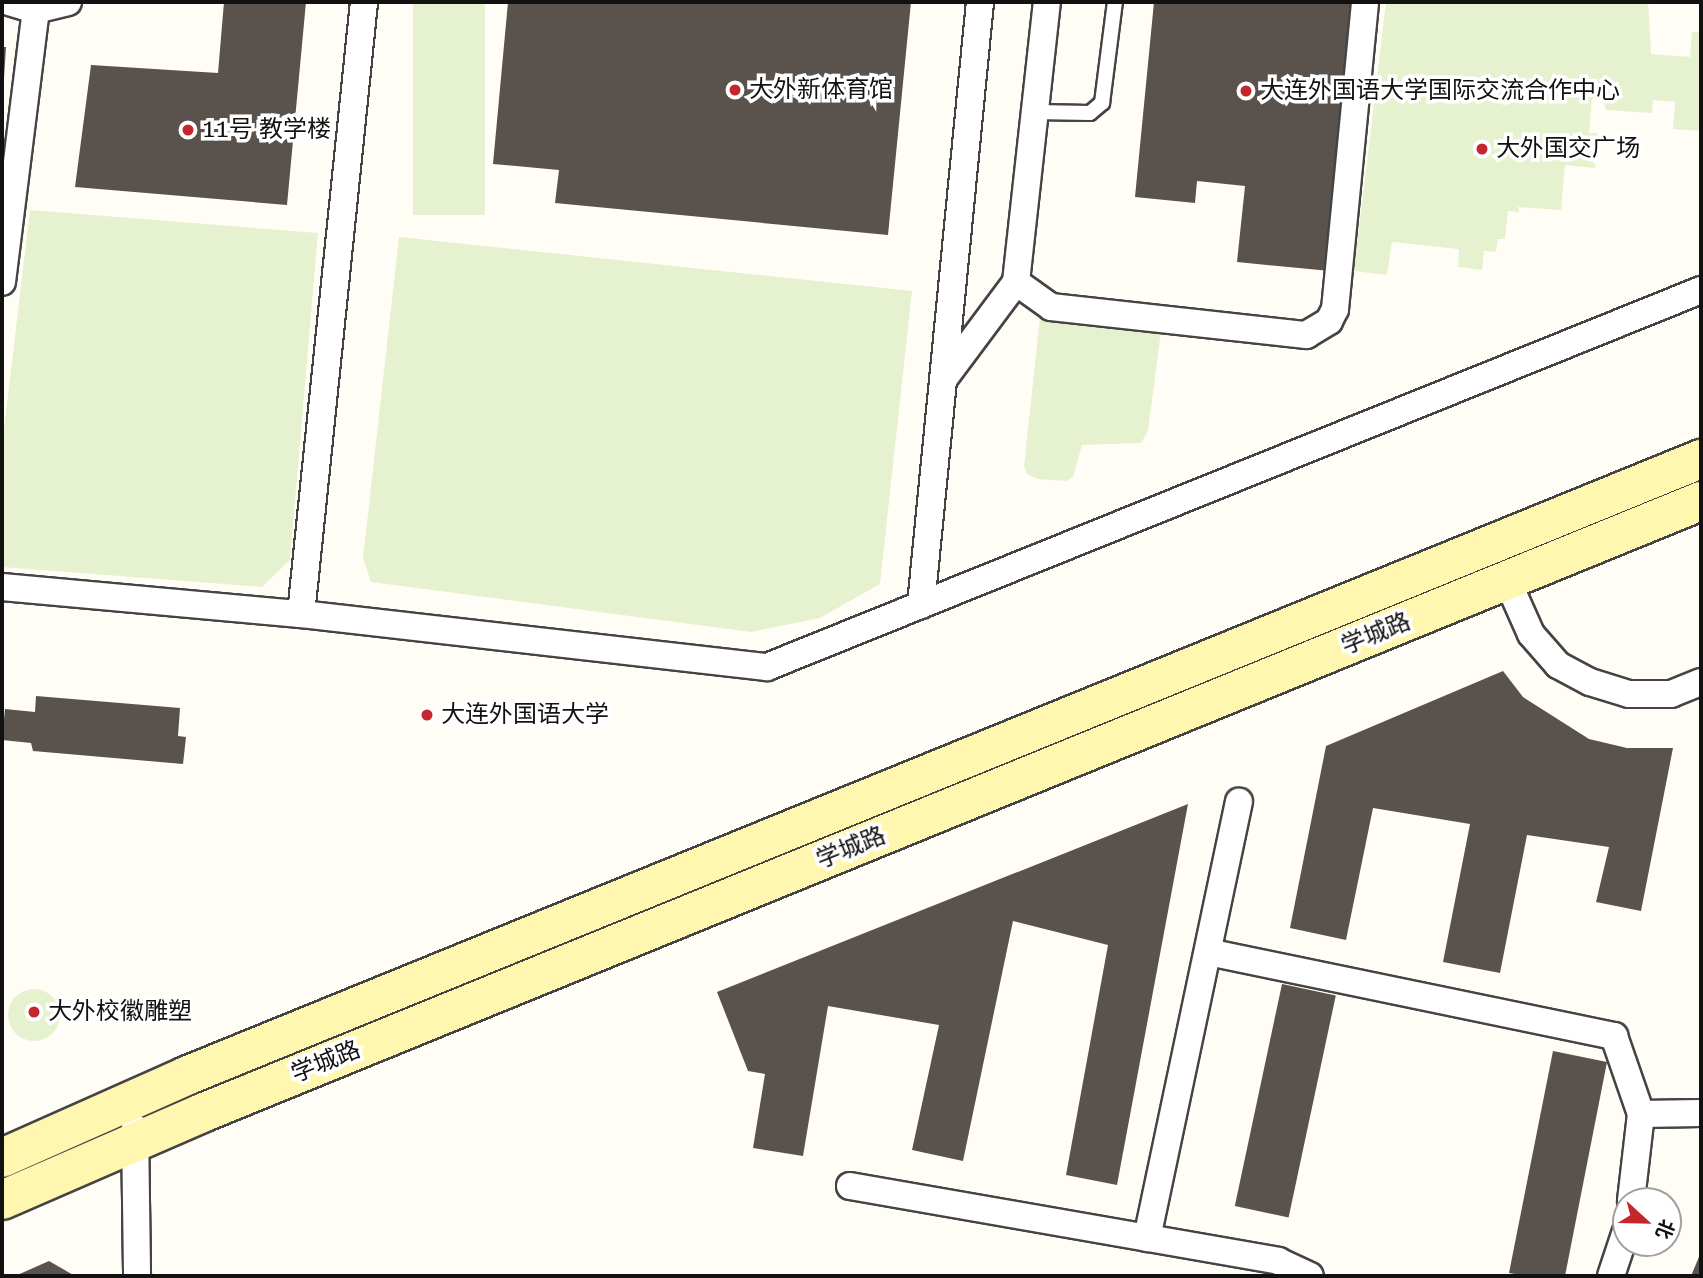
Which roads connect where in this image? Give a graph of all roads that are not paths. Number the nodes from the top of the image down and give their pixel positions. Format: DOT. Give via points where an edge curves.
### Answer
graph roads {
  1 [pos="9,2"];
  2 [pos="68,2"];
  3 [pos="364,2"];
  4 [pos="980,2"];
  5 [pos="1047,2"];
  6 [pos="1115,2"];
  7 [pos="1365,2"];
  8 [pos="36,10"];
  9 [pos="1035,112"];
  10 [pos="2,282"];
  11 [pos="1016,282"];
  12 [pos="1701,290"];
  13 [pos="943,380"];
  14 [pos="1701,459"];
  15 [pos="1701,501"];
  16 [pos="1507,580"];
  17 [pos="2,587"];
  18 [pos="921,605"];
  19 [pos="301,614"];
  20 [pos="1701,682"];
  21 [pos="1240,802"];
  22 [pos="1208,951"];
  23 [pos="135,1099"];
  24 [pos="1701,1113"];
  25 [pos="1641,1114"];
  26 [pos="135,1142"];
  27 [pos="2,1158"];
  28 [pos="850,1186"];
  29 [pos="1633,1187"];
  30 [pos="2,1200"];
  31 [pos="1147,1238"];
  32 [pos="1617,1257"];
  33 [pos="137,1276"];
  34 [pos="1310,1276"];
  35 [pos="1611,1276"];
  1 -- 8 [label="street"];
  2 -- 8 [label="street"];
  3 -- 19 [label="street"];
  4 -- 13 [label="street"];
  5 -- 9 [label="street"];
  6 -- 9 [label="lane" via="1102,103 1090,113"];
  7 -- 11 [label="street" via="1335,309 1329,321 1306,335 1051,307"];
  8 -- 10 [label="street"];
  9 -- 11 [label="street"];
  11 -- 13 [label="street"];
  12 -- 18 [label="street"];
  13 -- 18 [label="street"];
  14 -- 23 [label="main road, 学城路"];
  15 -- 16 [label="main road, 学城路"];
  16 -- 20 [label="street" via="1531,634 1558,665 1590,682 1629,694 1671,694"];
  16 -- 26 [label="main road, 学城路"];
  17 -- 19 [label="street"];
  18 -- 19 [label="street" via="767,667"];
  21 -- 22 [label="street"];
  22 -- 25 [label="street" via="1614,1036"];
  22 -- 31 [label="street"];
  23 -- 26 [label="street"];
  23 -- 27 [label="main road, 学城路"];
  24 -- 25 [label="street"];
  25 -- 29 [label="street"];
  26 -- 30 [label="main road, 学城路"];
  26 -- 33 [label="street"];
  28 -- 31 [label="street"];
  31 -- 34 [label="street" via="1279,1261"];
  32 -- 35 [label="street"];
}
